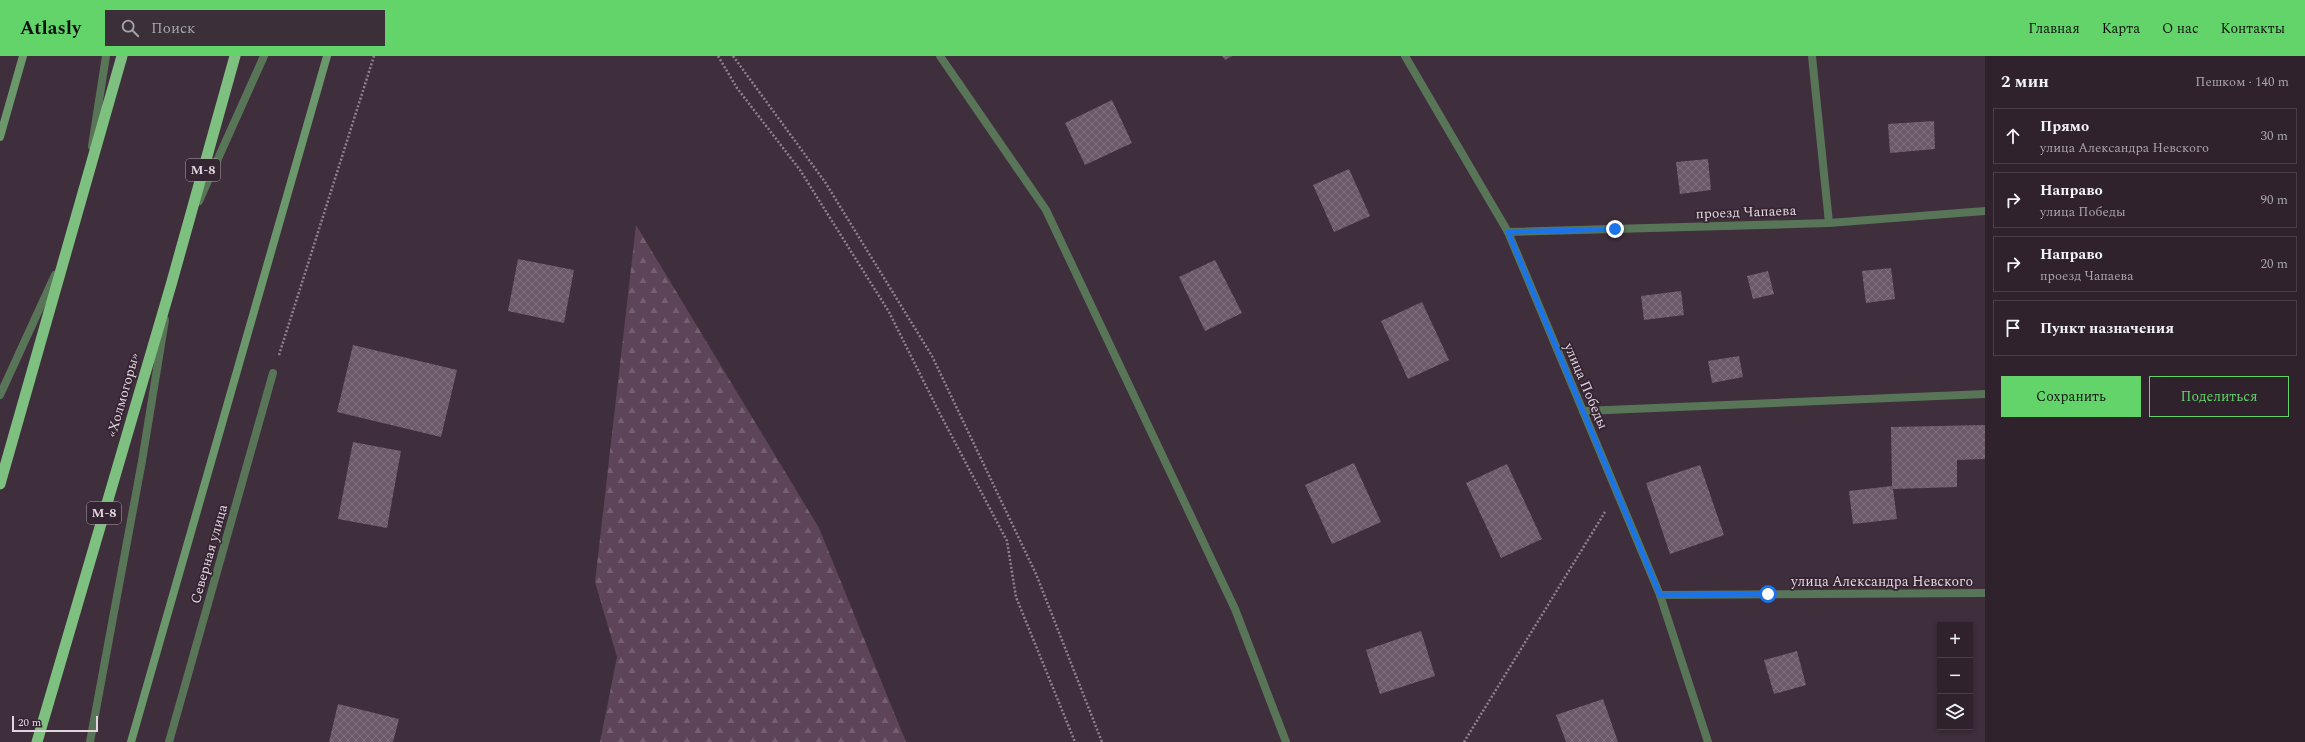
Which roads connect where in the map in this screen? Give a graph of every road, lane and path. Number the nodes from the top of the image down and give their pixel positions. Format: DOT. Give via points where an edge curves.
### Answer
graph roads {
  1 [pos="23,56"];
  2 [pos="106,56"];
  3 [pos="122,56"];
  4 [pos="235,56"];
  5 [pos="264,56"];
  6 [pos="327,56"];
  7 [pos="374,56"];
  8 [pos="718,56"];
  9 [pos="733,56"];
  10 [pos="940,56"];
  11 [pos="1405,56"];
  12 [pos="1812,56"];
  13 [pos="0,137"];
  14 [pos="86,183"];
  15 [pos="1985,211"];
  16 [pos="1829,223"];
  17 [pos="187,227"];
  18 [pos="1508,232"];
  19 [pos="66,251"];
  20 [pos="171,285"];
  21 [pos="274,373"];
  22 [pos="1985,394"];
  23 [pos="0,395"];
  24 [pos="1583,412"];
  25 [pos="0,484"];
  26 [pos="1617,493"];
  27 [pos="1985,593"];
  28 [pos="1660,595"];
  29 [pos="36,742"];
  30 [pos="90,742"];
  31 [pos="131,742"];
  32 [pos="169,742"];
  33 [pos="1075,742"];
  34 [pos="1102,742"];
  35 [pos="1286,742"];
  36 [pos="1464,742"];
  37 [pos="1708,742"];
  1 -- 13 [label="main road"];
  2 -- 14 [label="street"];
  3 -- 14 [label="highway"];
  4 -- 17 [label="highway, «Холмогоры» / М-8"];
  5 -- 17 [label="street"];
  6 -- 31 [label="main road"];
  7 -- 21 [label="path"];
  8 -- 33 [label="path" via="738,88 800,170 889,312 938,412 1007,541 1016,597"];
  9 -- 34 [label="path" via="825,182 932,356 1036,574"];
  10 -- 35 [label="street" via="1046,210 1234,610"];
  11 -- 18 [label="street, улица Победы"];
  12 -- 16 [label="street"];
  14 -- 19 [label="highway"];
  15 -- 16 [label="street, проезд Чапаева"];
  16 -- 18 [label="street, проезд Чапаева"];
  17 -- 20 [label="highway, «Холмогоры» / М-8"];
  18 -- 24 [label="street, улица Победы"];
  19 -- 23 [label="street"];
  19 -- 25 [label="highway"];
  20 -- 29 [label="highway, «Холмогоры» / М-8"];
  20 -- 30 [label="street" via="142,461"];
  21 -- 32 [label="street, Северная улица"];
  22 -- 24 [label="street"];
  24 -- 26 [label="street, улица Победы"];
  26 -- 28 [label="street, улица Победы"];
  26 -- 36 [label="path"];
  27 -- 28 [label="street, улица Александра Невского"];
  28 -- 37 [label="street, улица Победы"];
}
